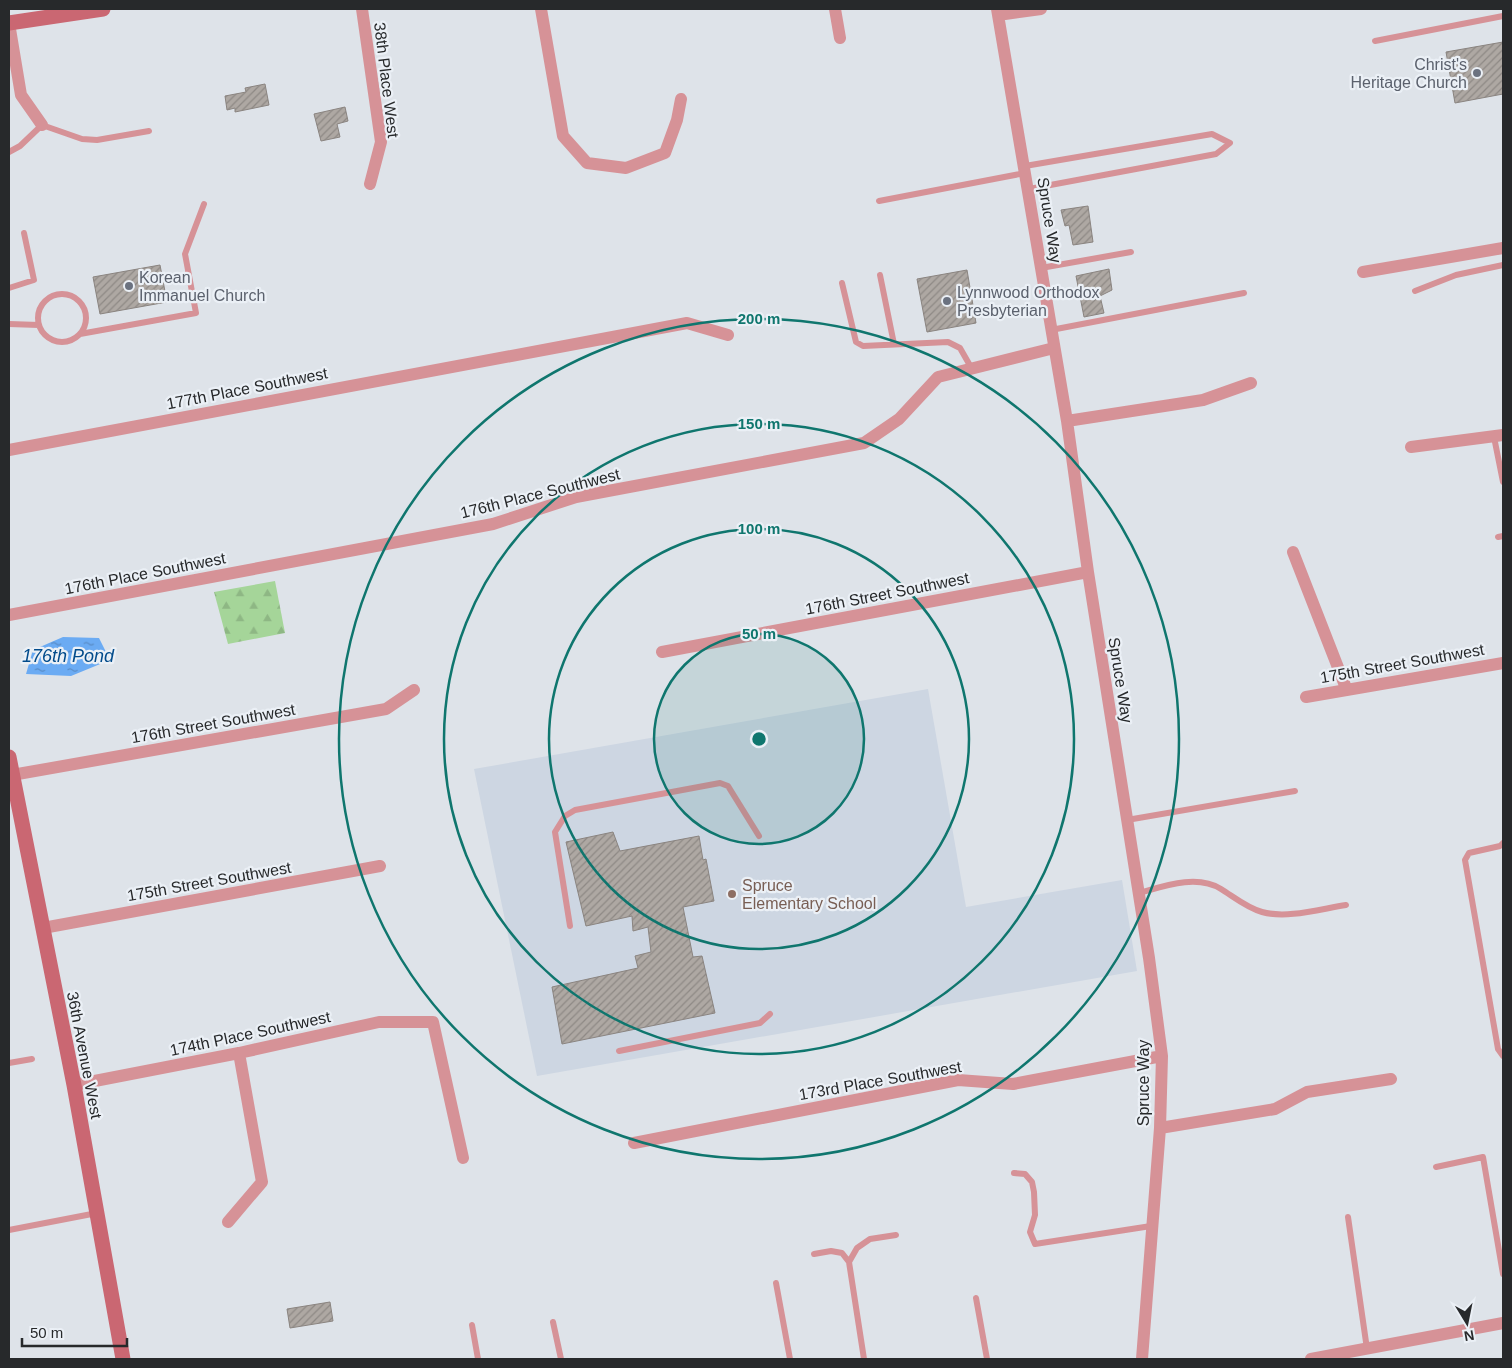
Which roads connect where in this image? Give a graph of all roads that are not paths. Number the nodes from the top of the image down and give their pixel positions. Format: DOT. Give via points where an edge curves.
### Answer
graph roads {
  1 [pos="104,9"];
  2 [pos="362,9"];
  3 [pos="541,9"];
  4 [pos="835,9"];
  5 [pos="1041,9"];
  6 [pos="997,12"];
  7 [pos="1503,16"];
  8 [pos="9,23"];
  9 [pos="840,38"];
  10 [pos="1375,41"];
  11 [pos="681,99"];
  12 [pos="42,125"];
  13 [pos="149,131"];
  14 [pos="9,152"];
  15 [pos="1026,170"];
  16 [pos="370,184"];
  17 [pos="1029,189"];
  18 [pos="879,201"];
  19 [pos="204,204"];
  20 [pos="24,232"];
  21 [pos="1503,248"];
  22 [pos="1132,252"];
  23 [pos="1503,265"];
  24 [pos="1042,268"];
  25 [pos="1362,272"];
  26 [pos="880,275"];
  27 [pos="842,283"];
  28 [pos="9,288"];
  29 [pos="1415,290"];
  30 [pos="1244,293"];
  31 [pos="9,324"];
  32 [pos="38,325"];
  33 [pos="1052,330"];
  34 [pos="80,334"];
  35 [pos="728,335"];
  36 [pos="894,344"];
  37 [pos="1054,348"];
  38 [pos="972,369"];
  39 [pos="1251,383"];
  40 [pos="1067,421"];
  41 [pos="1499,436"];
  42 [pos="1411,447"];
  43 [pos="9,450"];
  44 [pos="1503,482"];
  45 [pos="1293,552"];
  46 [pos="1088,572"];
  47 [pos="9,615"];
  48 [pos="662,652"];
  49 [pos="1503,663"];
  50 [pos="1346,688"];
  51 [pos="414,690"];
  52 [pos="1306,697"];
  53 [pos="9,758"];
  54 [pos="12,775"];
  55 [pos="1295,791"];
  56 [pos="1127,820"];
  57 [pos="759,836"];
  58 [pos="1503,843"];
  59 [pos="380,866"];
  60 [pos="1139,893"];
  61 [pos="1346,905"];
  62 [pos="570,926"];
  63 [pos="44,928"];
  64 [pos="770,1014"];
  65 [pos="619,1051"];
  66 [pos="239,1053"];
  67 [pos="1162,1056"];
  68 [pos="1503,1056"];
  69 [pos="32,1059"];
  70 [pos="9,1063"];
  71 [pos="1390,1079"];
  72 [pos="74,1085"];
  73 [pos="1160,1128"];
  74 [pos="634,1144"];
  75 [pos="464,1158"];
  76 [pos="1436,1167"];
  77 [pos="1014,1173"];
  78 [pos="96,1213"];
  79 [pos="1348,1217"];
  80 [pos="228,1222"];
  81 [pos="1151,1226"];
  82 [pos="9,1230"];
  83 [pos="896,1235"];
  84 [pos="814,1254"];
  85 [pos="849,1262"];
  86 [pos="1503,1274"];
  87 [pos="776,1283"];
  88 [pos="976,1298"];
  89 [pos="553,1322"];
  90 [pos="1503,1323"];
  91 [pos="472,1325"];
  92 [pos="1367,1349"];
  93 [pos="123,1359"];
  94 [pos="478,1359"];
  95 [pos="561,1359"];
  96 [pos="790,1359"];
  97 [pos="864,1359"];
  98 [pos="987,1359"];
  99 [pos="1142,1359"];
  100 [pos="1311,1359"];
  1 -- 8 [label="main road"];
  2 -- 16 [label="street, 38th Place West" via="381,142"];
  3 -- 11 [label="street" via="563,136 587,163 626,168 665,153"];
  4 -- 9 [label="street"];
  5 -- 6 [label="street"];
  6 -- 15 [label="street, Spruce Way"];
  7 -- 10 [label="lane"];
  8 -- 12 [label="street" via="20,95"];
  12 -- 13 [label="lane" via="82,139 97,140"];
  12 -- 14 [label="lane"];
  15 -- 17 [label="street, Spruce Way"];
  15 -- 17 [label="lane" via="1212,134 1230,143 1216,154"];
  15 -- 18 [label="lane"];
  17 -- 24 [label="street, Spruce Way"];
  19 -- 34 [label="lane" via="185,254 196,313"];
  20 -- 28 [label="lane" via="34,280"];
  21 -- 25 [label="street"];
  22 -- 24 [label="lane"];
  23 -- 29 [label="lane" via="1456,275"];
  24 -- 33 [label="street, Spruce Way"];
  26 -- 36 [label="lane"];
  27 -- 36 [label="lane" via="856,342 863,346"];
  30 -- 33 [label="lane"];
  31 -- 32 [label="lane"];
  32 -- 34 [label="lane" via="48,338 56,341 72,340"];
  32 -- 34 [label="lane" via="39,309 49,297 72,295 86,313"];
  33 -- 37 [label="street, Spruce Way"];
  35 -- 43 [label="street, 177th Place Southwest" via="687,323"];
  36 -- 38 [label="lane" via="940,341 954,344 966,355"];
  37 -- 38 [label="street, 176th Place Southwest"];
  37 -- 40 [label="street, Spruce Way"];
  38 -- 47 [label="street, 176th Place Southwest" via="938,377 899,419 864,443 576,497 494,524"];
  39 -- 40 [label="street" via="1203,400"];
  40 -- 46 [label="street, Spruce Way"];
  41 -- 42 [label="street"];
  41 -- 44 [label="lane"];
  45 -- 50 [label="street"];
  46 -- 48 [label="street, 176th Street Southwest"];
  46 -- 56 [label="street, Spruce Way"];
  49 -- 50 [label="street, 175th Street Southwest"];
  50 -- 52 [label="street, 175th Street Southwest"];
  51 -- 54 [label="street, 176th Street Southwest" via="386,709"];
  53 -- 54 [label="main road, 36th Avenue West"];
  54 -- 63 [label="main road, 36th Avenue West"];
  55 -- 56 [label="lane"];
  56 -- 60 [label="street, Spruce Way"];
  57 -- 62 [label="lane" via="728,786 720,783 574,810 565,816 556,832"];
  58 -- 68 [label="lane" via="1468,853 1465,860 1498,1050"];
  59 -- 63 [label="street, 175th Street Southwest"];
  60 -- 61 [label="lane" via="1197,882 1219,888 1261,912 1279,915"];
  60 -- 67 [label="street, Spruce Way"];
  63 -- 72 [label="main road, 36th Avenue West"];
  64 -- 65 [label="lane" via="760,1023"];
  66 -- 72 [label="street, 174th Place Southwest"];
  66 -- 75 [label="street, 174th Place Southwest" via="379,1022 433,1022"];
  66 -- 80 [label="street" via="262,1182"];
  67 -- 73 [label="street, Spruce Way"];
  67 -- 74 [label="street, 173rd Place Southwest" via="1013,1084 958,1080"];
  69 -- 70 [label="lane"];
  71 -- 73 [label="street" via="1307,1092 1275,1109"];
  72 -- 78 [label="main road, 36th Avenue West"];
  73 -- 81 [label="street, Spruce Way"];
  76 -- 86 [label="lane" via="1483,1157"];
  77 -- 81 [label="lane" via="1025,1174 1032,1182 1035,1215 1030,1232 1035,1244"];
  78 -- 82 [label="lane"];
  78 -- 93 [label="main road, 36th Avenue West"];
  79 -- 92 [label="lane"];
  81 -- 99 [label="street, Spruce Way"];
  83 -- 85 [label="lane" via="870,1239 857,1248"];
  84 -- 85 [label="lane" via="842,1253"];
  85 -- 97 [label="lane"];
  87 -- 96 [label="lane"];
  88 -- 98 [label="lane"];
  89 -- 95 [label="lane"];
  90 -- 92 [label="street"];
  91 -- 94 [label="lane"];
  92 -- 100 [label="street"];
}
